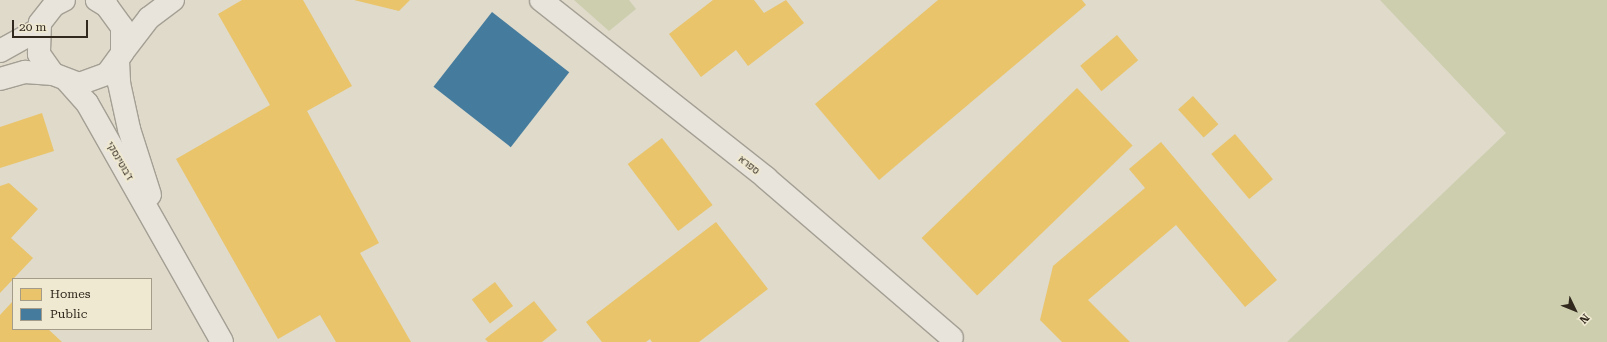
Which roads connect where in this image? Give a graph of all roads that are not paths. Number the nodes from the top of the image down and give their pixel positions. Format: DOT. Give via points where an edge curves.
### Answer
graph roads {
  1 [pos="64,0"];
  2 [pos="97,0"];
  3 [pos="173,0"];
  4 [pos="541,0"];
  5 [pos="41,15"];
  6 [pos="0,51"];
  7 [pos="120,57"];
  8 [pos="61,78"];
  9 [pos="0,79"];
  10 [pos="167,244"];
  11 [pos="952,338"];
  12 [pos="222,342"];
  1 -- 5 [label="street"];
  2 -- 7 [label="street, ז'בוטינסקי" via="112,10 122,27"];
  3 -- 7 [label="street" via="149,18"];
  4 -- 11 [label="street, ספרא" via="766,178"];
  5 -- 6 [label="street"];
  5 -- 8 [label="street, ז'בוטינסקי" via="39,54"];
  7 -- 8 [label="street" via="99,79"];
  7 -- 10 [label="street, ז'בוטינסקי" via="119,83 129,129"];
  8 -- 9 [label="street" via="25,72"];
  8 -- 10 [label="street, ז'בוטינסקי" via="87,103"];
  10 -- 12 [label="street, ז'בוטינסקי"];
}
